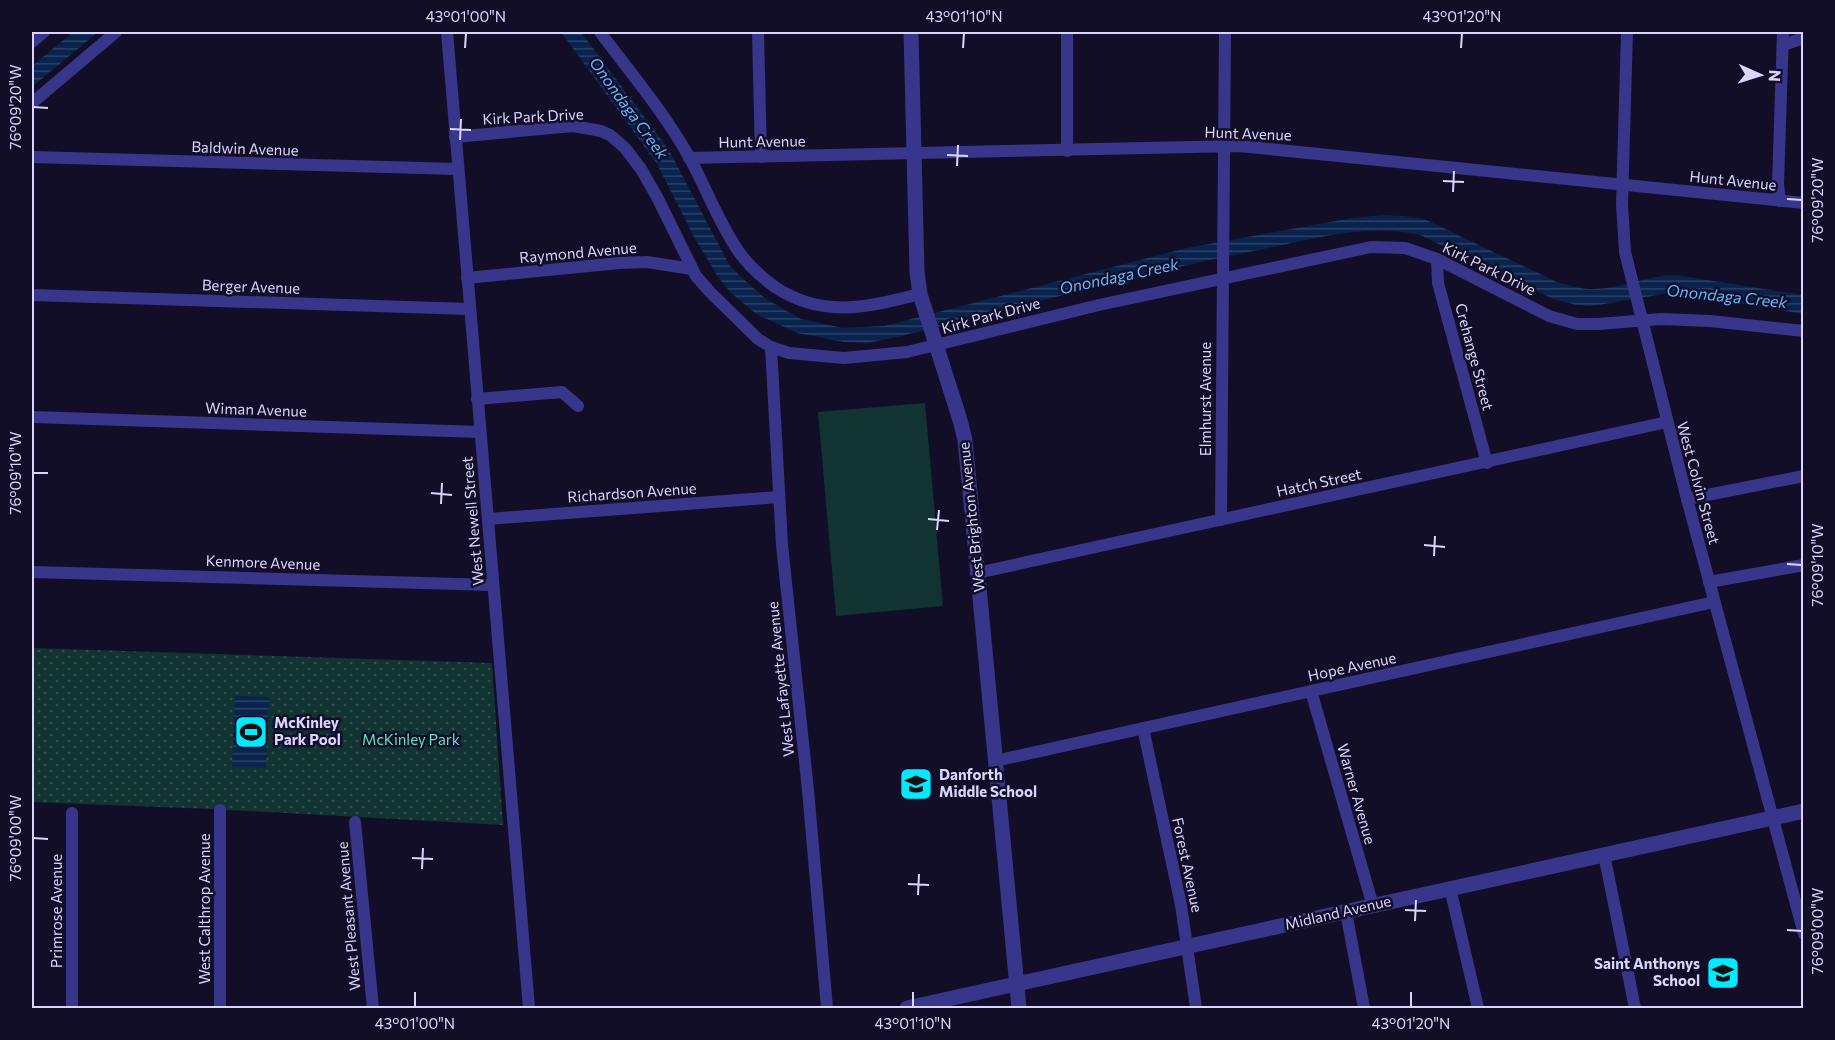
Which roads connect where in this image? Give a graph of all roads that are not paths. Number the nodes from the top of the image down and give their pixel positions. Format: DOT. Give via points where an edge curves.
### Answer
graph roads {
  1 [pos="44,32"];
  2 [pos="116,32"];
  3 [pos="447,32"];
  4 [pos="600,32"];
  5 [pos="758,32"];
  6 [pos="911,32"];
  7 [pos="1067,32"];
  8 [pos="1226,32"];
  9 [pos="1627,32"];
  10 [pos="1783,32"];
  11 [pos="1803,38"];
  12 [pos="32,42"];
  13 [pos="1783,45"];
  14 [pos="32,103"];
  15 [pos="455,137"];
  16 [pos="1225,146"];
  17 [pos="1067,151"];
  18 [pos="914,153"];
  19 [pos="32,157"];
  20 [pos="761,157"];
  21 [pos="689,158"];
  22 [pos="457,169"];
  23 [pos="1622,184"];
  24 [pos="1780,201"];
  25 [pos="1803,203"];
  26 [pos="1437,259"];
  27 [pos="692,269"];
  28 [pos="467,278"];
  29 [pos="1222,278"];
  30 [pos="32,295"];
  31 [pos="922,301"];
  32 [pos="469,309"];
  33 [pos="1643,319"];
  34 [pos="1803,331"];
  35 [pos="934,340"];
  36 [pos="771,347"];
  37 [pos="477,399"];
  38 [pos="578,406"];
  39 [pos="32,417"];
  40 [pos="1667,422"];
  41 [pos="480,432"];
  42 [pos="1486,463"];
  43 [pos="1803,476"];
  44 [pos="778,497"];
  45 [pos="1686,499"];
  46 [pos="488,519"];
  47 [pos="1221,520"];
  48 [pos="1803,565"];
  49 [pos="32,572"];
  50 [pos="978,573"];
  51 [pos="1709,582"];
  52 [pos="493,585"];
  53 [pos="1714,602"];
  54 [pos="1311,691"];
  55 [pos="1143,728"];
  56 [pos="995,761"];
  57 [pos="220,810"];
  58 [pos="1803,811"];
  59 [pos="72,813"];
  60 [pos="1772,818"];
  61 [pos="355,822"];
  62 [pos="1604,854"];
  63 [pos="1450,888"];
  64 [pos="1373,906"];
  65 [pos="1346,912"];
  66 [pos="1803,934"];
  67 [pos="1188,947"];
  68 [pos="1016,984"];
  69 [pos="72,1008"];
  70 [pos="220,1008"];
  71 [pos="373,1008"];
  72 [pos="529,1008"];
  73 [pos="827,1008"];
  74 [pos="907,1008"];
  75 [pos="1019,1008"];
  76 [pos="1196,1008"];
  77 [pos="1364,1008"];
  78 [pos="1478,1008"];
  79 [pos="1635,1008"];
  1 -- 12 [label="street"];
  2 -- 14 [label="street"];
  3 -- 15 [label="street, West Newell Street"];
  4 -- 21 [label="street"];
  5 -- 20 [label="street"];
  6 -- 18 [label="street, West Brighton Avenue"];
  7 -- 17 [label="street"];
  8 -- 16 [label="street"];
  9 -- 23 [label="street, West Colvin Street"];
  10 -- 13 [label="street"];
  11 -- 13 [label="street"];
  13 -- 24 [label="street"];
  15 -- 22 [label="street, West Newell Street"];
  15 -- 27 [label="street, Kirk Park Drive" via="573,126 610,135 641,169"];
  16 -- 17 [label="street, Hunt Avenue"];
  16 -- 23 [label="street, Hunt Avenue"];
  16 -- 29 [label="street, Elmhurst Avenue"];
  17 -- 18 [label="street, Hunt Avenue"];
  18 -- 20 [label="street, Hunt Avenue"];
  18 -- 31 [label="street, West Brighton Avenue" via="917,272"];
  19 -- 22 [label="street, Baldwin Avenue"];
  20 -- 21 [label="street, Hunt Avenue"];
  21 -- 31 [label="street" via="739,252 764,279 787,295 825,308"];
  22 -- 28 [label="street, West Newell Street"];
  23 -- 24 [label="street, Hunt Avenue"];
  23 -- 33 [label="street, West Colvin Street" via="1625,252"];
  24 -- 25 [label="street, Hunt Avenue"];
  26 -- 29 [label="street, Kirk Park Drive" via="1405,248 1371,247"];
  26 -- 33 [label="street, Kirk Park Drive" via="1566,322 1598,324"];
  26 -- 42 [label="street, Crehange Street" via="1438,283"];
  27 -- 28 [label="street, Raymond Avenue" via="647,262 619,263"];
  27 -- 36 [label="street, Kirk Park Drive" via="710,292"];
  28 -- 32 [label="street, West Newell Street"];
  29 -- 35 [label="street, Kirk Park Drive"];
  29 -- 47 [label="street, Elmhurst Avenue"];
  30 -- 32 [label="street, Berger Avenue"];
  31 -- 35 [label="street, West Brighton Avenue"];
  32 -- 37 [label="street, West Newell Street"];
  33 -- 34 [label="street, Kirk Park Drive" via="1710,321"];
  33 -- 40 [label="street, West Colvin Street"];
  35 -- 36 [label="street, Kirk Park Drive" via="907,352 844,358 789,353"];
  35 -- 50 [label="street, West Brighton Avenue" via="965,440"];
  36 -- 44 [label="street, West Lafayette Avenue"];
  37 -- 38 [label="street" via="562,392"];
  37 -- 41 [label="street, West Newell Street"];
  39 -- 41 [label="street, Wiman Avenue"];
  40 -- 42 [label="street, Hatch Street"];
  40 -- 45 [label="street, West Colvin Street"];
  41 -- 46 [label="street, West Newell Street"];
  42 -- 47 [label="street, Hatch Street"];
  43 -- 45 [label="street"];
  44 -- 46 [label="street, Richardson Avenue"];
  44 -- 73 [label="street, West Lafayette Avenue"];
  45 -- 51 [label="street, West Colvin Street"];
  46 -- 52 [label="street, West Newell Street"];
  47 -- 50 [label="street, Hatch Street"];
  48 -- 51 [label="street"];
  49 -- 52 [label="street, Kenmore Avenue"];
  50 -- 56 [label="street, West Brighton Avenue"];
  51 -- 53 [label="street, West Colvin Street"];
  52 -- 72 [label="street, West Newell Street"];
  53 -- 54 [label="street, Hope Avenue"];
  53 -- 60 [label="street, West Colvin Street"];
  54 -- 55 [label="street, Hope Avenue"];
  54 -- 64 [label="street, Warner Avenue"];
  55 -- 56 [label="street, Hope Avenue"];
  55 -- 67 [label="street, Forest Avenue"];
  56 -- 68 [label="street, West Brighton Avenue"];
  57 -- 70 [label="street, West Calthrop Avenue"];
  58 -- 60 [label="street, Midland Avenue"];
  59 -- 69 [label="street, Primrose Avenue"];
  60 -- 62 [label="street, Midland Avenue"];
  60 -- 66 [label="street, West Colvin Street"];
  61 -- 71 [label="street, West Pleasant Avenue"];
  62 -- 63 [label="street, Midland Avenue"];
  62 -- 79 [label="street"];
  63 -- 64 [label="street, Midland Avenue"];
  63 -- 78 [label="street"];
  64 -- 65 [label="street, Midland Avenue"];
  65 -- 67 [label="street, Midland Avenue"];
  65 -- 77 [label="street"];
  67 -- 68 [label="street, Midland Avenue"];
  67 -- 76 [label="street, Forest Avenue"];
  68 -- 74 [label="street, Midland Avenue"];
  68 -- 75 [label="street, West Brighton Avenue"];
}
